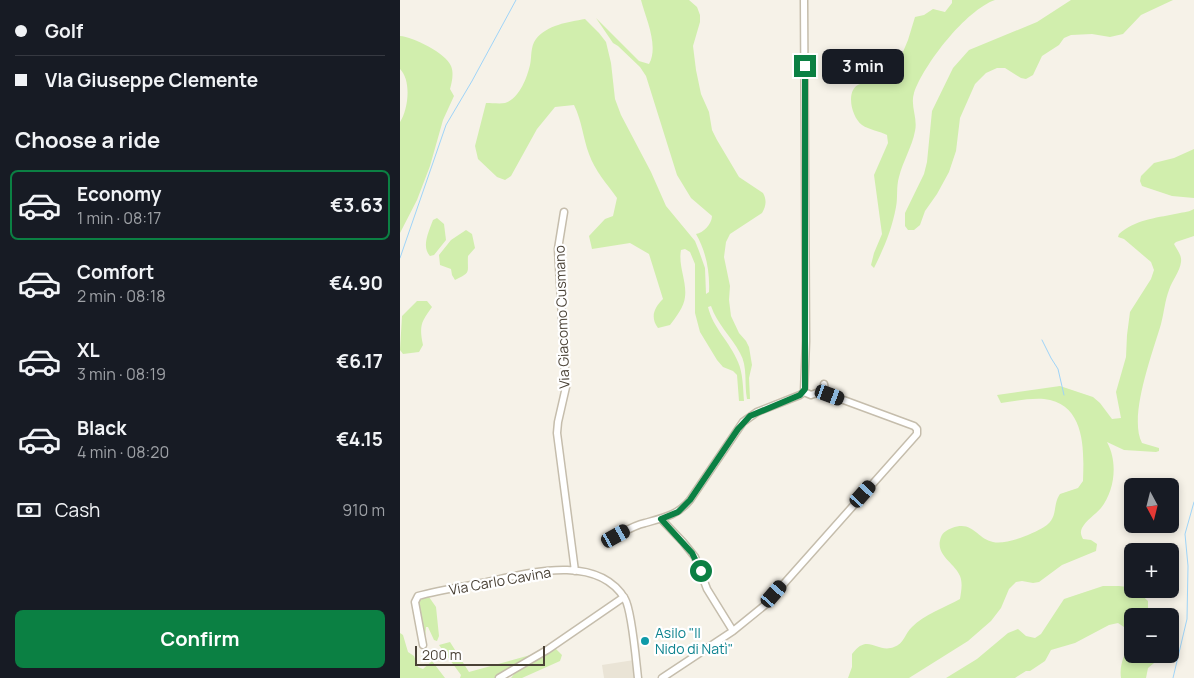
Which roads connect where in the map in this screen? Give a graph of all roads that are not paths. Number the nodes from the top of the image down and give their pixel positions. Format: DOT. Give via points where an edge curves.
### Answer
graph roads {
  1 [pos="804,0"];
  2 [pos="564,212"];
  3 [pos="804,392"];
  4 [pos="661,519"];
  5 [pos="616,536"];
  6 [pos="575,571"];
  7 [pos="624,597"];
  8 [pos="733,631"];
  9 [pos="423,645"];
  10 [pos="499,678"];
  11 [pos="638,678"];
  12 [pos="662,678"];
  1 -- 3 [label="street"];
  2 -- 6 [label="street, Via Giacomo Cusmano" via="558,249 566,387 557,433"];
  3 -- 4 [label="street" via="750,416 690,500 678,512"];
  3 -- 8 [label="street" via="811,394 824,387 830,395 914,426 918,432 765,605"];
  4 -- 5 [label="street" via="643,523"];
  4 -- 8 [label="street" via="692,553 707,589"];
  6 -- 7 [label="street, Via Carlo Cavina" via="604,578"];
  6 -- 9 [label="street, Via Carlo Cavina" via="539,571 418,596 415,602"];
  7 -- 10 [label="street"];
  7 -- 11 [label="street"];
  8 -- 12 [label="street"];
}
